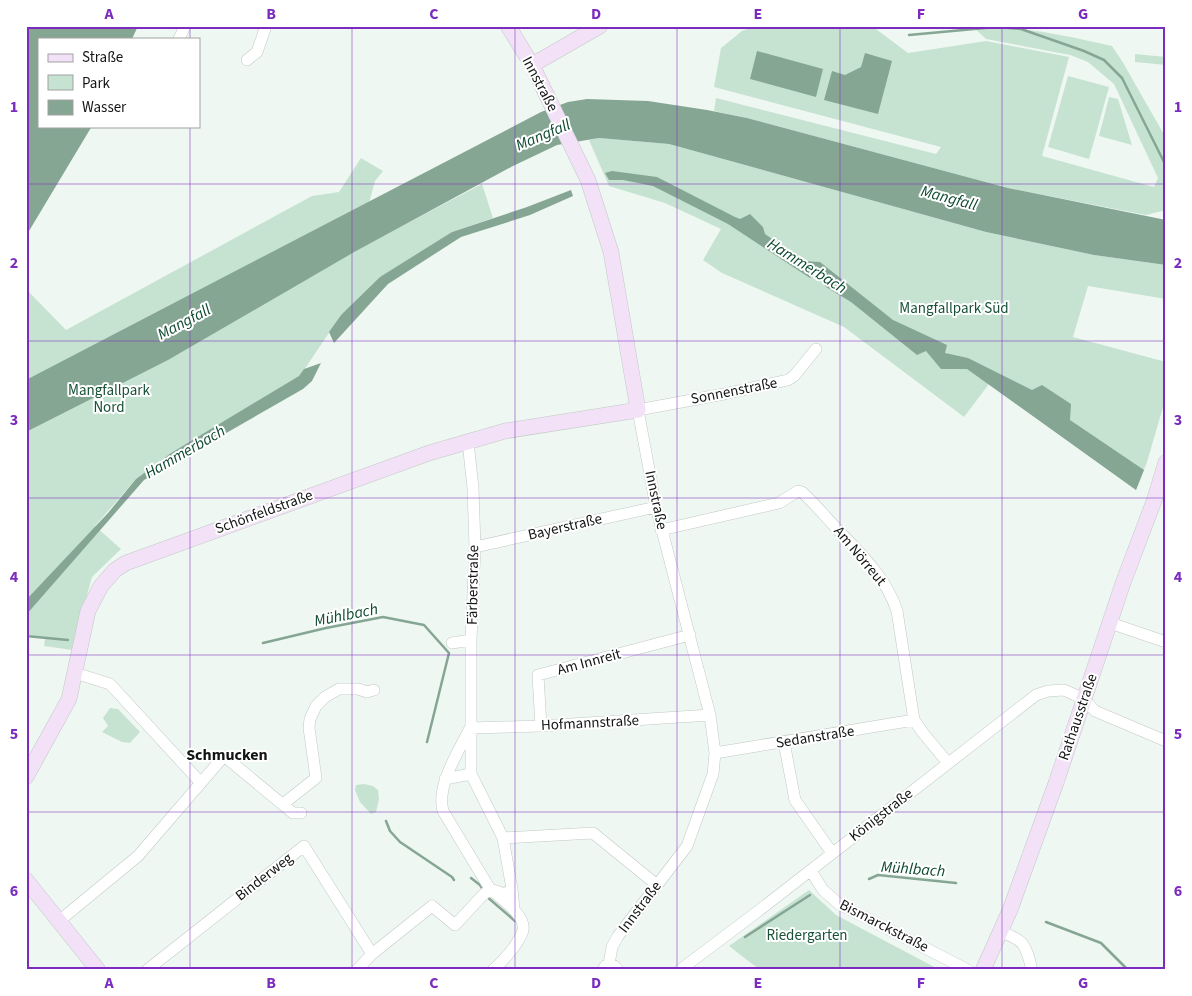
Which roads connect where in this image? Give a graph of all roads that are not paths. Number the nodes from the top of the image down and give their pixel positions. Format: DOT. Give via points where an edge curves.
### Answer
graph roads {
  1 [pos="185,26"];
  2 [pos="266,26"];
  3 [pos="508,26"];
  4 [pos="600,26"];
  5 [pos="179,38"];
  6 [pos="246,60"];
  7 [pos="532,65"];
  8 [pos="816,349"];
  9 [pos="638,410"];
  10 [pos="468,442"];
  11 [pos="1166,462"];
  12 [pos="1166,484"];
  13 [pos="1154,501"];
  14 [pos="656,507"];
  15 [pos="661,530"];
  16 [pos="474,547"];
  17 [pos="1110,622"];
  18 [pos="690,635"];
  19 [pos="471,640"];
  20 [pos="1166,642"];
  21 [pos="452,643"];
  22 [pos="74,673"];
  23 [pos="374,690"];
  24 [pos="1084,699"];
  25 [pos="710,715"];
  26 [pos="914,720"];
  27 [pos="541,726"];
  28 [pos="470,728"];
  29 [pos="1166,740"];
  30 [pos="784,742"];
  31 [pos="715,753"];
  32 [pos="948,763"];
  33 [pos="470,774"];
  34 [pos="26,778"];
  35 [pos="445,779"];
  36 [pos="201,783"];
  37 [pos="283,804"];
  38 [pos="301,813"];
  39 [pos="503,838"];
  40 [pos="832,854"];
  41 [pos="811,871"];
  42 [pos="26,880"];
  43 [pos="657,885"];
  44 [pos="512,889"];
  45 [pos="486,893"];
  46 [pos="514,909"];
  47 [pos="59,921"];
  48 [pos="1001,932"];
  49 [pos="372,954"];
  50 [pos="610,968"];
  51 [pos="686,969"];
  52 [pos="98,970"];
  53 [pos="147,970"];
  54 [pos="357,970"];
  55 [pos="493,970"];
  56 [pos="968,970"];
  57 [pos="983,970"];
  58 [pos="1032,970"];
  1 -- 5 [label="street"];
  2 -- 6 [label="street" via="257,52"];
  3 -- 7 [label="street, Innstraße"];
  4 -- 7 [label="street"];
  7 -- 9 [label="street, Innstraße" via="588,180 611,252"];
  8 -- 9 [label="street, Sonnenstraße" via="788,380"];
  9 -- 10 [label="street, Schönfeldstraße" via="505,431"];
  9 -- 14 [label="street, Innstraße"];
  10 -- 16 [label="street, Färberstraße"];
  10 -- 22 [label="street, Schönfeldstraße" via="355,479 126,563 101,586 88,611"];
  11 -- 13 [label="street, Rathausstraße"];
  12 -- 13 [label="street"];
  13 -- 17 [label="street, Rathausstraße"];
  14 -- 15 [label="street, Innstraße"];
  14 -- 16 [label="street, Bayerstraße"];
  15 -- 18 [label="street, Innstraße"];
  15 -- 26 [label="street, Am Nörreut" via="779,503 798,491 802,492 862,556 892,595"];
  16 -- 19 [label="street, Färberstraße"];
  17 -- 20 [label="street"];
  17 -- 24 [label="street, Rathausstraße"];
  18 -- 25 [label="street, Innstraße"];
  18 -- 27 [label="street, Am Innreit" via="538,675"];
  19 -- 21 [label="street"];
  19 -- 28 [label="street, Färberstraße"];
  22 -- 34 [label="street, Schönfeldstraße" via="68,699"];
  22 -- 36 [label="street" via="110,684"];
  23 -- 37 [label="street" via="339,689 316,706 309,728 316,778"];
  24 -- 29 [label="street, Königstraße" via="1095,710"];
  24 -- 32 [label="street, Königstraße" via="1064,690 1048,690 1036,695"];
  24 -- 48 [label="street, Rathausstraße"];
  25 -- 27 [label="street, Hofmannstraße"];
  25 -- 31 [label="street, Innstraße"];
  26 -- 30 [label="street, Sedanstraße"];
  26 -- 32 [label="street, Am Nörreut"];
  27 -- 28 [label="street, Hofmannstraße"];
  28 -- 33 [label="street, Färberstraße"];
  28 -- 35 [label="street, Färberstraße"];
  30 -- 31 [label="street, Sedanstraße"];
  30 -- 40 [label="street" via="793,796"];
  31 -- 43 [label="street, Innstraße" via="713,774 687,846"];
  32 -- 40 [label="street, Königstraße"];
  33 -- 35 [label="street"];
  33 -- 39 [label="street, Färberstraße"];
  35 -- 45 [label="street, Färberstraße" via="443,811"];
  36 -- 37 [label="street" via="224,756"];
  36 -- 47 [label="street" via="138,856"];
  37 -- 38 [label="street" via="293,813"];
  39 -- 43 [label="street" via="593,833"];
  39 -- 44 [label="street, Färberstraße"];
  40 -- 41 [label="street, Königstraße"];
  41 -- 51 [label="street, Königstraße"];
  41 -- 56 [label="street, Bismarckstraße" via="823,890 839,904"];
  42 -- 47 [label="street"];
  43 -- 50 [label="street, Innstraße" via="615,942"];
  44 -- 45 [label="street" via="505,894"];
  44 -- 46 [label="street, Färberstraße"];
  45 -- 46 [label="street, Färberstraße"];
  45 -- 49 [label="street" via="455,925 432,906"];
  46 -- 55 [label="street, Färberstraße" via="524,925 523,932"];
  47 -- 52 [label="street"];
  48 -- 57 [label="street, Rathausstraße"];
  48 -- 58 [label="street" via="1021,940"];
  49 -- 53 [label="street, Binderweg" via="304,846"];
  49 -- 54 [label="street"];
}
